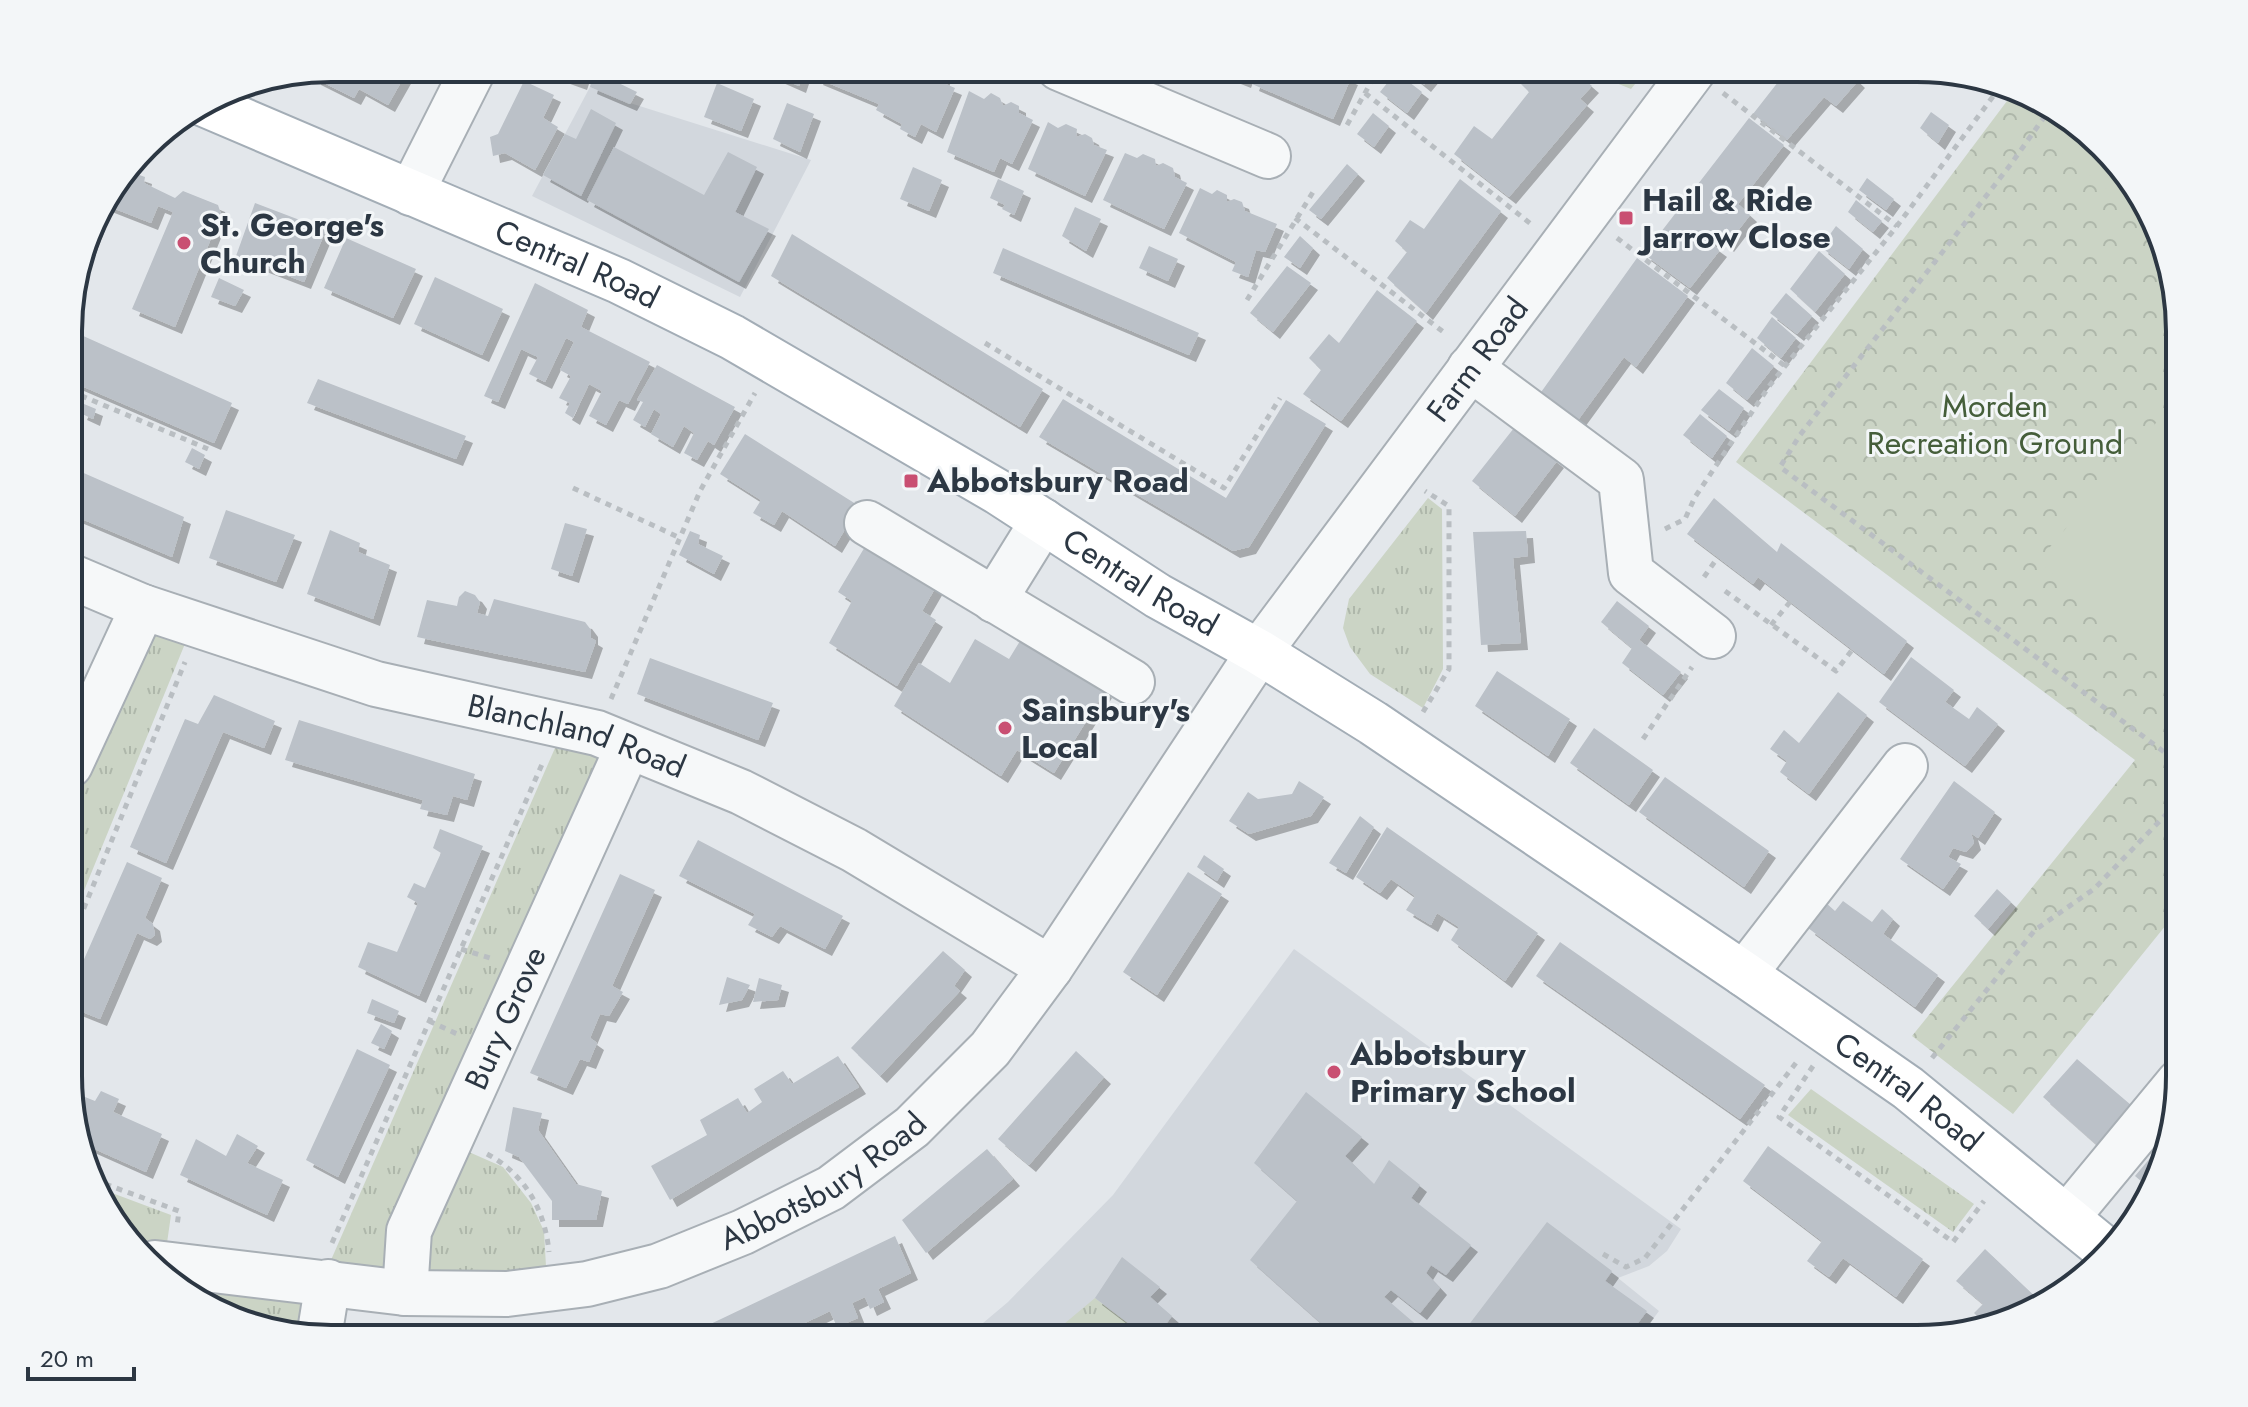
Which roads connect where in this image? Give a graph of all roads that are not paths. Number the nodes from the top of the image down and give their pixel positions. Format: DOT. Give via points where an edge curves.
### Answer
graph roads {
  1 [pos="1684,82"];
  2 [pos="466,83"];
  3 [pos="1093,83"];
  4 [pos="217,110"];
  5 [pos="1268,156"];
  6 [pos="411,193"];
  7 [pos="1474,363"];
  8 [pos="1043,521"];
  9 [pos="867,523"];
  10 [pos="82,581"];
  11 [pos="994,600"];
  12 [pos="143,607"];
  13 [pos="1713,636"];
  14 [pos="1259,652"];
  15 [pos="1132,682"];
  16 [pos="595,735"];
  17 [pos="82,739"];
  18 [pos="1905,766"];
  19 [pos="1050,968"];
  20 [pos="1744,974"];
  21 [pos="2164,1100"];
  22 [pos="2068,1216"];
  23 [pos="2100,1245"];
  24 [pos="169,1265"];
  25 [pos="322,1282"];
  26 [pos="405,1293"];
  27 [pos="320,1324"];
  1 -- 7 [label="street, Farm Road"];
  2 -- 6 [label="street"];
  3 -- 5 [label="street"];
  4 -- 6 [label="main road, Central Road"];
  6 -- 8 [label="main road, Central Road" via="619,281 732,337"];
  7 -- 13 [label="street" via="1621,480 1636,529 1631,573"];
  7 -- 14 [label="street, Farm Road"];
  8 -- 11 [label="street"];
  8 -- 14 [label="main road, Central Road" via="1158,596"];
  9 -- 11 [label="street"];
  10 -- 12 [label="street, Blanchland Road"];
  11 -- 15 [label="street"];
  12 -- 16 [label="street, Blanchland Road" via="376,684"];
  12 -- 17 [label="street"];
  14 -- 19 [label="street, Abbotsbury Road"];
  14 -- 20 [label="main road, Central Road" via="1404,743"];
  16 -- 19 [label="street, Blanchland Road" via="741,792 854,850"];
  16 -- 26 [label="street, Bury Grove" via="450,1140 409,1231"];
  18 -- 20 [label="street"];
  19 -- 26 [label="street, Abbotsbury Road" via="990,1049 912,1127 831,1188 659,1266 587,1284 507,1294"];
  20 -- 22 [label="main road, Central Road" via="1908,1088"];
  21 -- 22 [label="street"];
  22 -- 23 [label="main road, Central Road"];
  24 -- 25 [label="street, Abbotsbury Road"];
  25 -- 26 [label="street, Abbotsbury Road"];
  25 -- 27 [label="street"];
}
